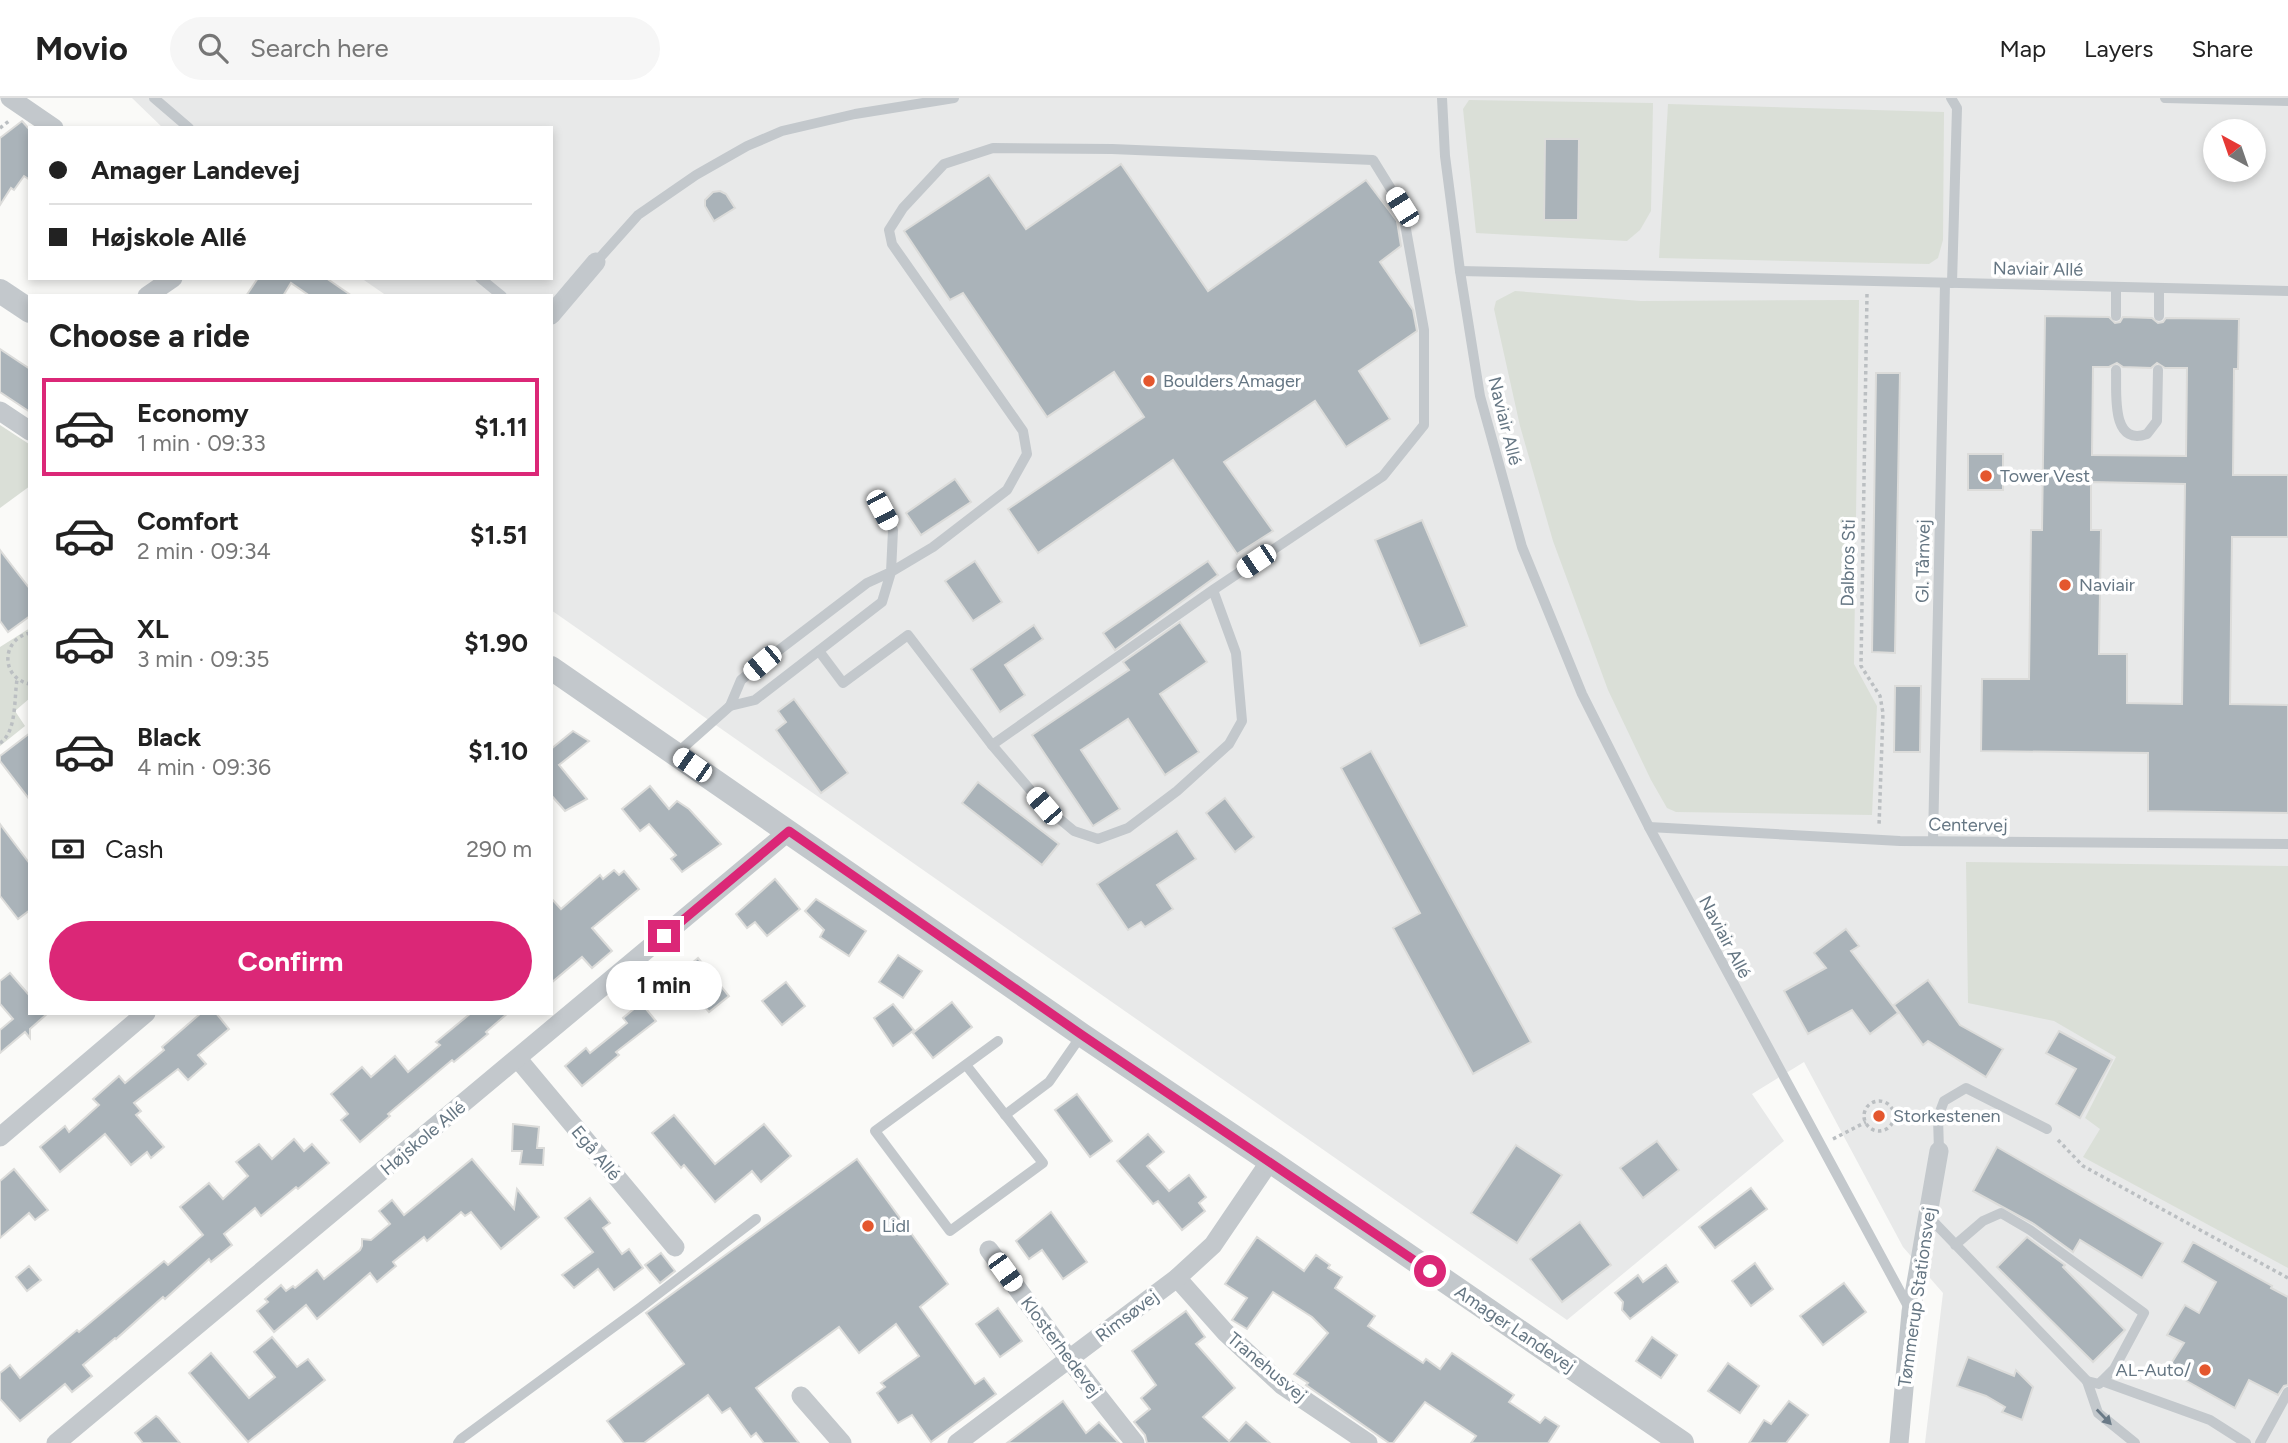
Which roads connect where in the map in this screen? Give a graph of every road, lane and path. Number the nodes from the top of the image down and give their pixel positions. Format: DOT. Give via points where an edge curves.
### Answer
graph roads {
  1 [pos="10,98"];
  2 [pos="154,98"];
  3 [pos="954,98"];
  4 [pos="1442,98"];
  5 [pos="1951,98"];
  6 [pos="2165,98"];
  7 [pos="2288,101"];
  8 [pos="51,126"];
  9 [pos="187,126"];
  10 [pos="596,262"];
  11 [pos="1460,271"];
  12 [pos="170,280"];
  13 [pos="482,280"];
  14 [pos="1867,282"];
  15 [pos="1948,283"];
  16 [pos="2116,287"];
  17 [pos="2159,288"];
  18 [pos="0,291"];
  19 [pos="2288,291"];
  20 [pos="150,294"];
  21 [pos="500,294"];
  22 [pos="28,310"];
  23 [pos="553,313"];
  24 [pos="2116,316"];
  25 [pos="2159,316"];
  26 [pos="2116,370"];
  27 [pos="2158,370"];
  28 [pos="0,411"];
  29 [pos="28,430"];
  30 [pos="882,510"];
  31 [pos="891,572"];
  32 [pos="1213,590"];
  33 [pos="28,634"];
  34 [pos="819,650"];
  35 [pos="7,663"];
  36 [pos="0,664"];
  37 [pos="553,671"];
  38 [pos="17,679"];
  39 [pos="28,683"];
  40 [pos="730,706"];
  41 [pos="0,743"];
  42 [pos="992,745"];
  43 [pos="676,754"];
  44 [pos="1649,827"];
  45 [pos="789,831"];
  46 [pos="1878,839"];
  47 [pos="1933,841"];
  48 [pos="2288,844"];
  49 [pos="144,1015"];
  50 [pos="1082,1035"];
  51 [pos="998,1041"];
  52 [pos="518,1059"];
  53 [pos="966,1065"];
  54 [pos="1005,1115"];
  55 [pos="1866,1122"];
  56 [pos="2047,1129"];
  57 [pos="0,1137"];
  58 [pos="1820,1145"];
  59 [pos="1939,1151"];
  60 [pos="1270,1161"];
  61 [pos="1927,1216"];
  62 [pos="756,1219"];
  63 [pos="1955,1245"];
  64 [pos="675,1247"];
  65 [pos="989,1250"];
  66 [pos="1177,1278"];
  67 [pos="2288,1278"];
  68 [pos="1911,1312"];
  69 [pos="1069,1359"];
  70 [pos="2087,1381"];
  71 [pos="2102,1381"];
  72 [pos="2288,1392"];
  73 [pos="801,1396"];
  74 [pos="56,1443"];
  75 [pos="458,1443"];
  76 [pos="842,1443"];
  77 [pos="957,1443"];
  78 [pos="1135,1443"];
  79 [pos="1368,1443"];
  80 [pos="1682,1443"];
  81 [pos="1899,1443"];
  82 [pos="2135,1443"];
  83 [pos="2246,1443"];
  84 [pos="2260,1443"];
  1 -- 8 [label="street"];
  2 -- 9 [label="lane"];
  3 -- 10 [label="lane" via="782,131 747,146 638,215"];
  4 -- 11 [label="lane"];
  5 -- 15 [label="lane, Gl. Tårnvej" via="1957,108"];
  6 -- 7 [label="lane"];
  10 -- 23 [label="street"];
  11 -- 14 [label="lane, Naviair Allé"];
  11 -- 44 [label="lane, Naviair Allé" via="1480,396 1522,547 1582,694"];
  12 -- 20 [label="street"];
  13 -- 21 [label="lane"];
  14 -- 15 [label="lane, Naviair Allé"];
  14 -- 46 [label="path, Dalbros Sti" via="1861,666 1880,696 1883,713"];
  15 -- 16 [label="lane, Naviair Allé"];
  15 -- 47 [label="lane, Gl. Tårnvej"];
  16 -- 17 [label="lane, Naviair Allé"];
  16 -- 24 [label="lane"];
  17 -- 19 [label="lane, Naviair Allé"];
  17 -- 25 [label="lane"];
  18 -- 22 [label="street"];
  26 -- 27 [label="lane" via="2120,426 2141,436 2157,421"];
  28 -- 29 [label="street"];
  30 -- 31 [label="lane" via="893,530"];
  31 -- 32 [label="lane" via="933,547 1007,490 1027,454 1023,431 892,244 889,230 903,208 944,164 993,148 1373,160 1402,207 1424,330 1424,425 1383,476"];
  31 -- 34 [label="lane" via="882,602"];
  31 -- 40 [label="lane" via="867,583 741,681"];
  32 -- 42 [label="lane"];
  32 -- 42 [label="lane" via="1236,653 1242,721 1229,744 1128,828 1098,839 1074,831 1044,806"];
  33 -- 35 [label="path" via="13,642"];
  34 -- 40 [label="lane" via="755,700"];
  34 -- 42 [label="lane" via="843,683 908,635"];
  35 -- 36 [label="path"];
  35 -- 38 [label="path"];
  37 -- 43 [label="street, Amager Landevej"];
  38 -- 39 [label="path"];
  38 -- 41 [label="path" via="11,731"];
  40 -- 43 [label="lane"];
  43 -- 45 [label="street, Amager Landevej"];
  44 -- 46 [label="lane, Centervej"];
  44 -- 58 [label="lane, Naviair Allé"];
  45 -- 50 [label="street, Amager Landevej"];
  45 -- 52 [label="street, Højskole Allé"];
  46 -- 47 [label="lane, Centervej"];
  47 -- 48 [label="lane, Centervej"];
  49 -- 57 [label="street"];
  50 -- 54 [label="lane" via="1049,1082"];
  50 -- 60 [label="street, Amager Landevej"];
  51 -- 53 [label="lane"];
  52 -- 64 [label="street, Egå Allé"];
  52 -- 74 [label="street, Højskole Allé"];
  53 -- 54 [label="lane"];
  53 -- 54 [label="lane" via="875,1131 950,1231 1043,1163"];
  55 -- 55 [label="path" via="1866,1110 1875,1102 1893,1110 1894,1121 1883,1130 1872,1129"];
  55 -- 58 [label="path"];
  56 -- 59 [label="lane" via="1966,1088 1944,1101 1938,1117"];
  56 -- 67 [label="path" via="2083,1166"];
  58 -- 68 [label="lane, Naviair Allé"];
  59 -- 61 [label="street, Tømmerup Stationsvej"];
  60 -- 66 [label="street, Rimsøvej" via="1213,1245"];
  60 -- 80 [label="street, Amager Landevej"];
  61 -- 63 [label="lane"];
  61 -- 68 [label="street, Tømmerup Stationsvej"];
  62 -- 75 [label="lane"];
  63 -- 70 [label="lane"];
  63 -- 71 [label="lane" via="1983,1221 2001,1213 2144,1312 2114,1369"];
  65 -- 69 [label="street, Klosterhedevej"];
  66 -- 69 [label="street, Rimsøvej"];
  66 -- 79 [label="street, Tranehusvej" via="1225,1332 1282,1385"];
  68 -- 81 [label="street, Tømmerup Stationsvej"];
  69 -- 77 [label="street, Rimsøvej"];
  69 -- 78 [label="street, Klosterhedevej"];
  70 -- 71 [label="lane"];
  70 -- 82 [label="lane, one-way" via="2098,1413"];
  71 -- 83 [label="lane" via="2210,1420"];
  72 -- 84 [label="lane"];
  73 -- 76 [label="street"];
}
